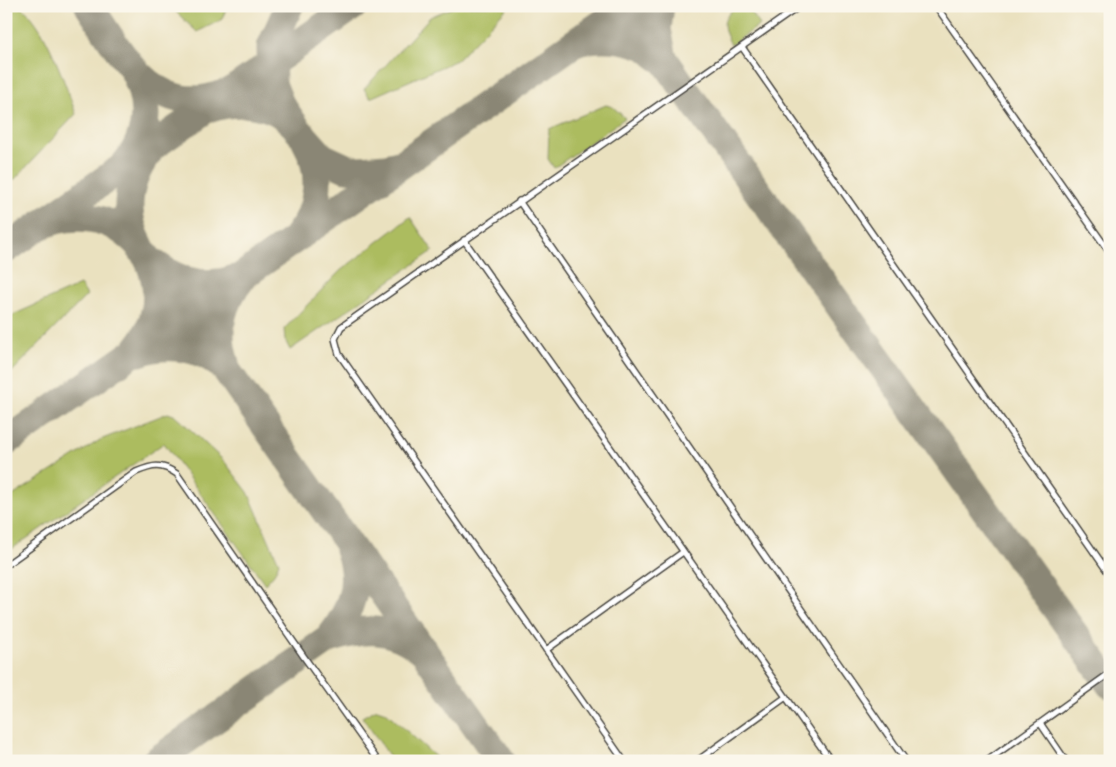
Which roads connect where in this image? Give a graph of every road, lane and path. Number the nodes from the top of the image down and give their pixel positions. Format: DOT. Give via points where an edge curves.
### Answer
graph roads {
  1 [pos="800,6"];
  2 [pos="936,6"];
  3 [pos="742,47"];
  4 [pos="519,201"];
  5 [pos="464,240"];
  6 [pos="1110,253"];
  7 [pos="684,552"];
  8 [pos="6,565"];
  9 [pos="1110,575"];
  10 [pos="546,650"];
  11 [pos="1110,673"];
  12 [pos="786,697"];
  13 [pos="1040,723"];
  14 [pos="378,761"];
  15 [pos="624,761"];
  16 [pos="697,761"];
  17 [pos="831,761"];
  18 [pos="906,761"];
  19 [pos="987,761"];
  20 [pos="1066,761"];
  1 -- 3 [label="lane"];
  2 -- 6 [label="lane"];
  3 -- 4 [label="lane"];
  3 -- 9 [label="lane"];
  4 -- 5 [label="lane"];
  4 -- 18 [label="lane"];
  5 -- 7 [label="lane"];
  5 -- 10 [label="lane" via="341,327 335,339 339,354"];
  7 -- 10 [label="lane"];
  7 -- 12 [label="lane"];
  8 -- 14 [label="lane" via="136,472 149,466 170,469 177,474"];
  10 -- 15 [label="lane"];
  11 -- 13 [label="lane"];
  12 -- 16 [label="lane"];
  12 -- 17 [label="lane"];
  13 -- 19 [label="lane"];
  13 -- 20 [label="lane"];
}
